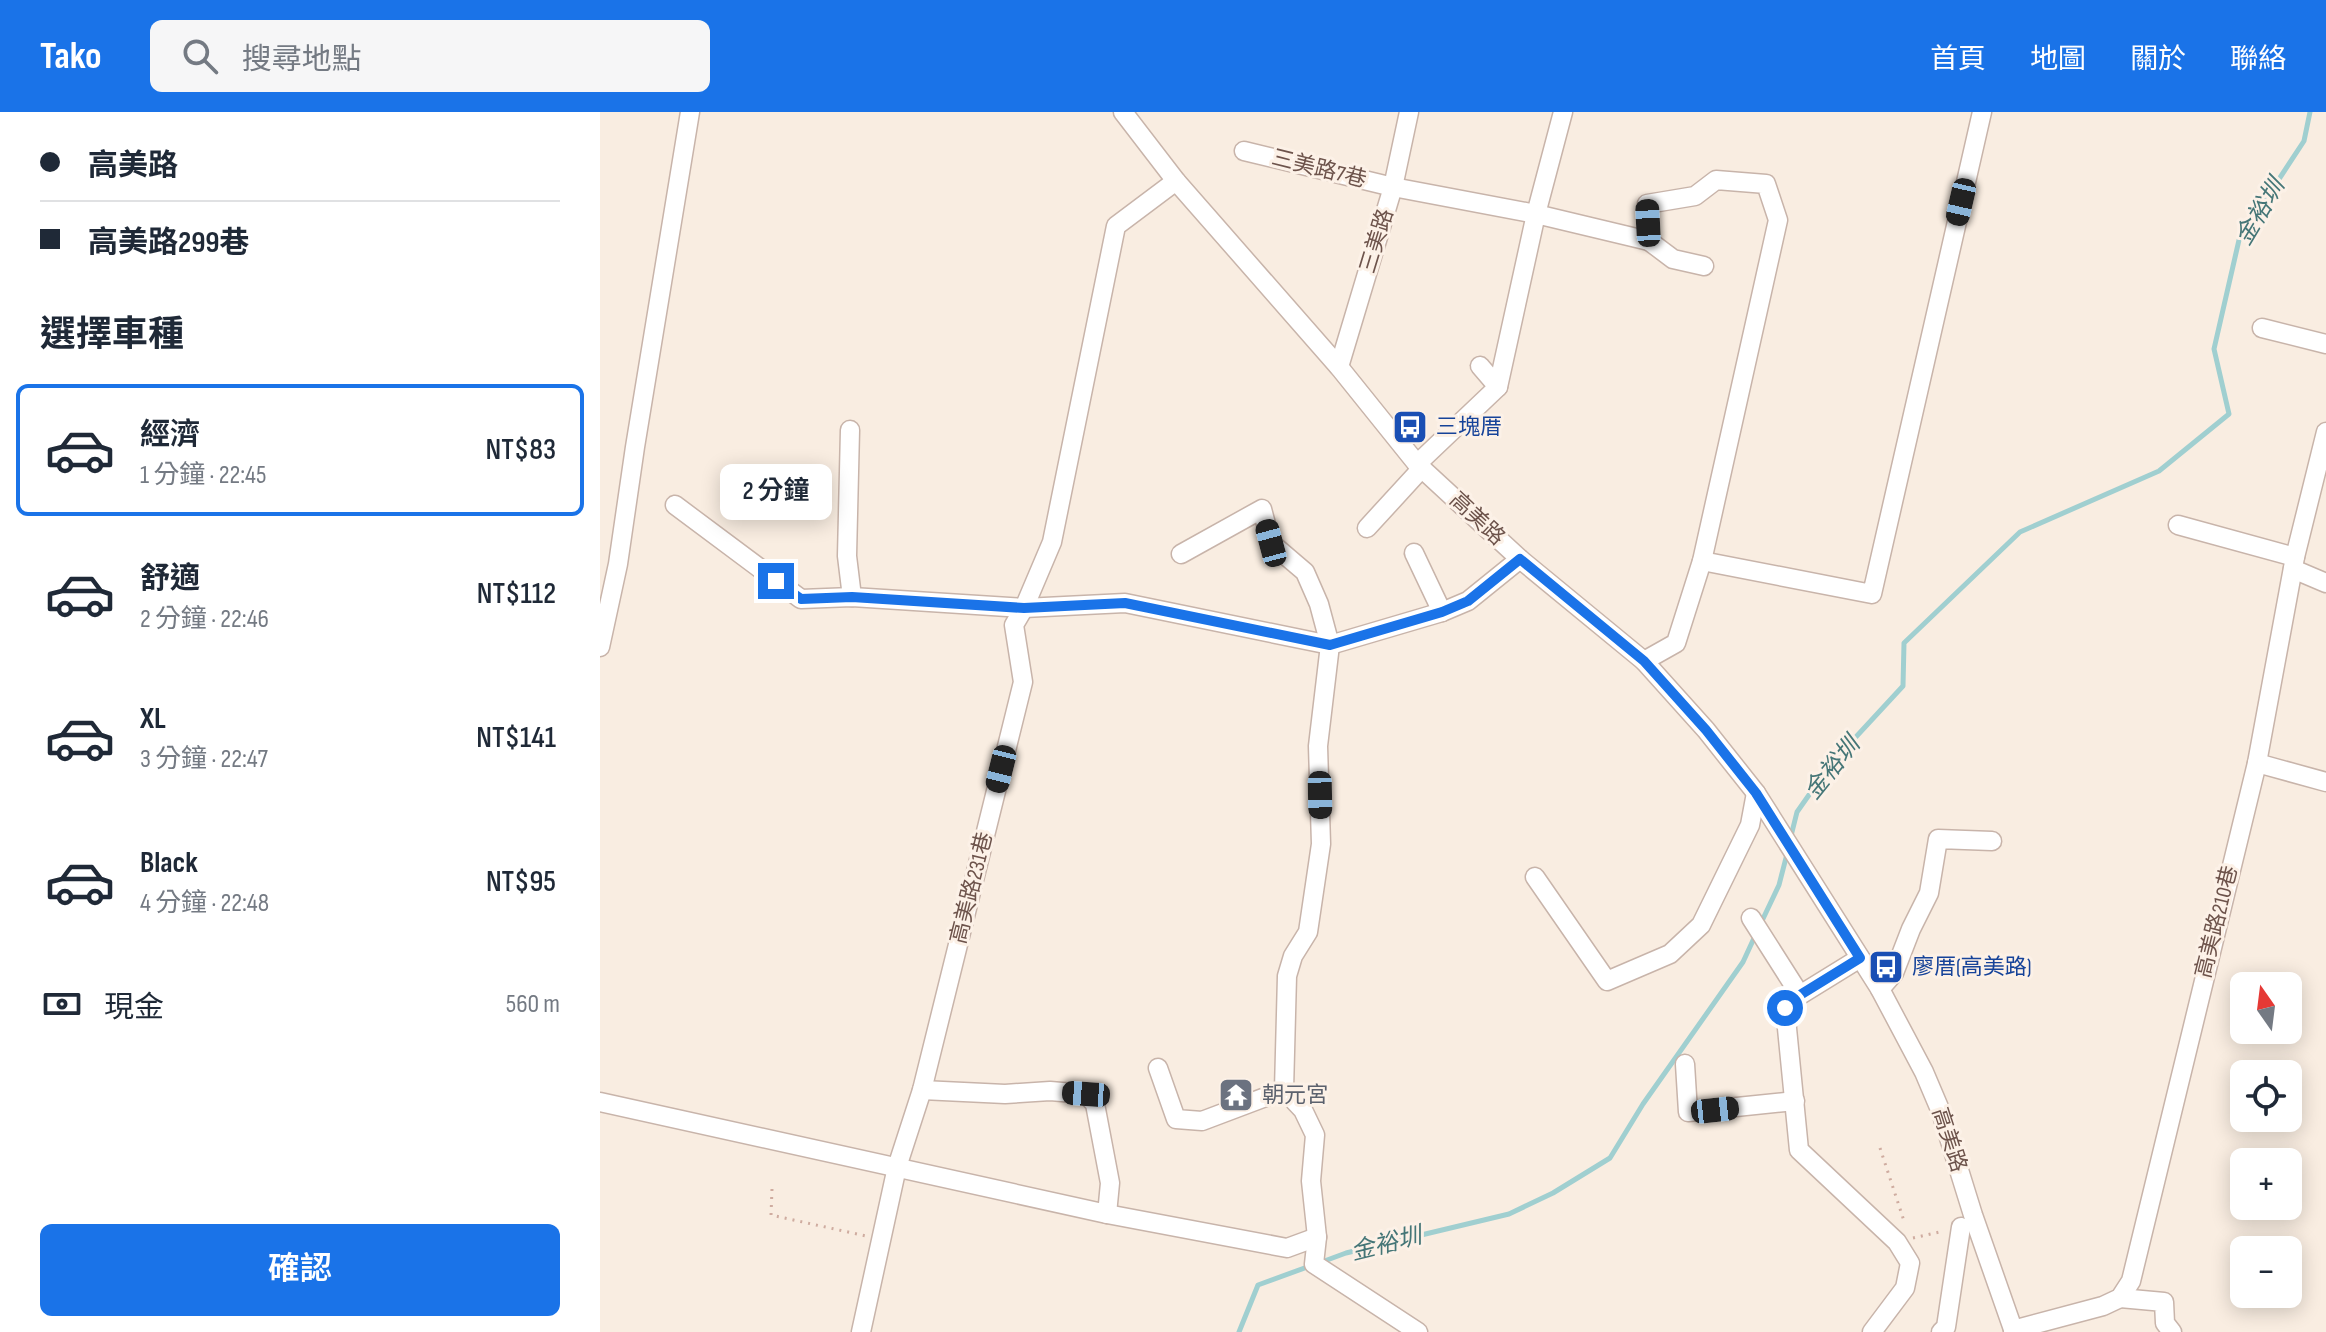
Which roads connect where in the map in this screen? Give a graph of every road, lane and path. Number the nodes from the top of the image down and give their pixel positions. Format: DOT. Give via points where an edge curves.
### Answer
graph roads {
  1 [pos="690,112"];
  2 [pos="1123,112"];
  3 [pos="1409,112"];
  4 [pos="1563,112"];
  5 [pos="1982,112"];
  6 [pos="1244,151"];
  7 [pos="1176,181"];
  8 [pos="1393,187"];
  9 [pos="1536,214"];
  10 [pos="1649,241"];
  11 [pos="1704,266"];
  12 [pos="2262,328"];
  13 [pos="2326,344"];
  14 [pos="1480,366"];
  15 [pos="1339,367"];
  16 [pos="1498,387"];
  17 [pos="850,430"];
  18 [pos="2326,432"];
  19 [pos="1420,466"];
  20 [pos="675,505"];
  21 [pos="2178,525"];
  22 [pos="1367,528"];
  23 [pos="1414,553"];
  24 [pos="1181,554"];
  25 [pos="1520,559"];
  26 [pos="1702,561"];
  27 [pos="2294,563"];
  28 [pos="2326,583"];
  29 [pos="852,597"];
  30 [pos="1024,608"];
  31 [pos="1442,612"];
  32 [pos="1330,645"];
  33 [pos="600,647"];
  34 [pos="1644,661"];
  35 [pos="2257,763"];
  36 [pos="2326,782"];
  37 [pos="1756,793"];
  38 [pos="1992,841"];
  39 [pos="1535,877"];
  40 [pos="1751,918"];
  41 [pos="1860,958"];
  42 [pos="1880,989"];
  43 [pos="1800,995"];
  44 [pos="1685,1064"];
  45 [pos="1158,1068"];
  46 [pos="922,1090"];
  47 [pos="1284,1090"];
  48 [pos="1795,1101"];
  49 [pos="600,1102"];
  50 [pos="1880,1148"];
  51 [pos="897,1167"];
  52 [pos="772,1189"];
  53 [pos="1107,1214"];
  54 [pos="1905,1224"];
  55 [pos="1961,1227"];
  56 [pos="1317,1237"];
  57 [pos="881,1240"];
  58 [pos="1897,1242"];
  59 [pos="2120,1298"];
  60 [pos="2013,1331"];
  61 [pos="861,1332"];
  62 [pos="1418,1332"];
  63 [pos="1872,1332"];
  64 [pos="1941,1332"];
  65 [pos="2172,1332"];
  1 -- 33 [label="street"];
  2 -- 7 [label="street, 高美路"];
  3 -- 8 [label="street, 三美路"];
  4 -- 9 [label="street"];
  5 -- 26 [label="street" via="1872,594"];
  6 -- 8 [label="street, 三美路7巷"];
  7 -- 15 [label="street, 高美路"];
  7 -- 30 [label="street, 高美路231巷" via="1116,226 1052,542"];
  8 -- 9 [label="street, 三美路7巷"];
  8 -- 15 [label="street, 三美路"];
  9 -- 10 [label="street, 三美路7巷"];
  9 -- 16 [label="street"];
  10 -- 11 [label="street, 三美路7巷" via="1673,259"];
  10 -- 26 [label="street" via="1647,204 1695,196 1716,180 1766,184 1778,220"];
  12 -- 13 [label="street"];
  14 -- 16 [label="street"];
  15 -- 19 [label="street, 高美路"];
  16 -- 19 [label="street"];
  17 -- 29 [label="street" via="847,556"];
  18 -- 27 [label="street, 高美路210巷"];
  19 -- 22 [label="street"];
  19 -- 25 [label="street, 高美路"];
  20 -- 29 [label="street" via="801,599"];
  21 -- 27 [label="street"];
  23 -- 31 [label="street"];
  24 -- 32 [label="street" via="1262,509 1271,543 1305,572"];
  25 -- 31 [label="street" via="1468,601"];
  25 -- 34 [label="street, 高美路"];
  26 -- 34 [label="street" via="1676,643"];
  27 -- 28 [label="street"];
  27 -- 35 [label="street, 高美路210巷"];
  29 -- 30 [label="street"];
  30 -- 32 [label="street" via="1125,603"];
  30 -- 46 [label="street, 高美路231巷" via="1014,625 1023,682"];
  31 -- 32 [label="street"];
  32 -- 47 [label="street" via="1318,746 1321,844 1308,932 1287,976"];
  34 -- 37 [label="street, 高美路"];
  35 -- 36 [label="street"];
  35 -- 59 [label="street, 高美路210巷" via="2131,1281"];
  37 -- 39 [label="street" via="1750,825 1701,925 1670,954 1607,981"];
  37 -- 41 [label="street, 高美路"];
  38 -- 42 [label="street" via="1938,839 1929,893 1894,973"];
  40 -- 43 [label="street"];
  41 -- 42 [label="street, 高美路"];
  41 -- 43 [label="street"];
  42 -- 60 [label="street, 高美路" via="1941,1112"];
  43 -- 48 [label="street" via="1785,1008"];
  44 -- 48 [label="street" via="1688,1112"];
  45 -- 47 [label="street" via="1176,1119 1202,1121"];
  46 -- 51 [label="street, 高美路231巷"];
  46 -- 53 [label="street" via="1086,1094 1095,1104 1110,1183"];
  47 -- 56 [label="street" via="1303,1110 1315,1135 1311,1181"];
  48 -- 58 [label="street" via="1799,1150"];
  49 -- 51 [label="street"];
  50 -- 54 [label="path"];
  51 -- 53 [label="street"];
  51 -- 57 [label="street, 高美路231巷"];
  52 -- 57 [label="path" via="771,1215"];
  53 -- 56 [label="street" via="1287,1248"];
  55 -- 58 [label="path"];
  55 -- 64 [label="street"];
  56 -- 62 [label="street" via="1314,1264"];
  57 -- 61 [label="street, 高美路231巷"];
  58 -- 63 [label="street" via="1910,1263 1905,1288"];
  59 -- 60 [label="street"];
  59 -- 65 [label="street" via="2164,1302 2165,1323"];
}
